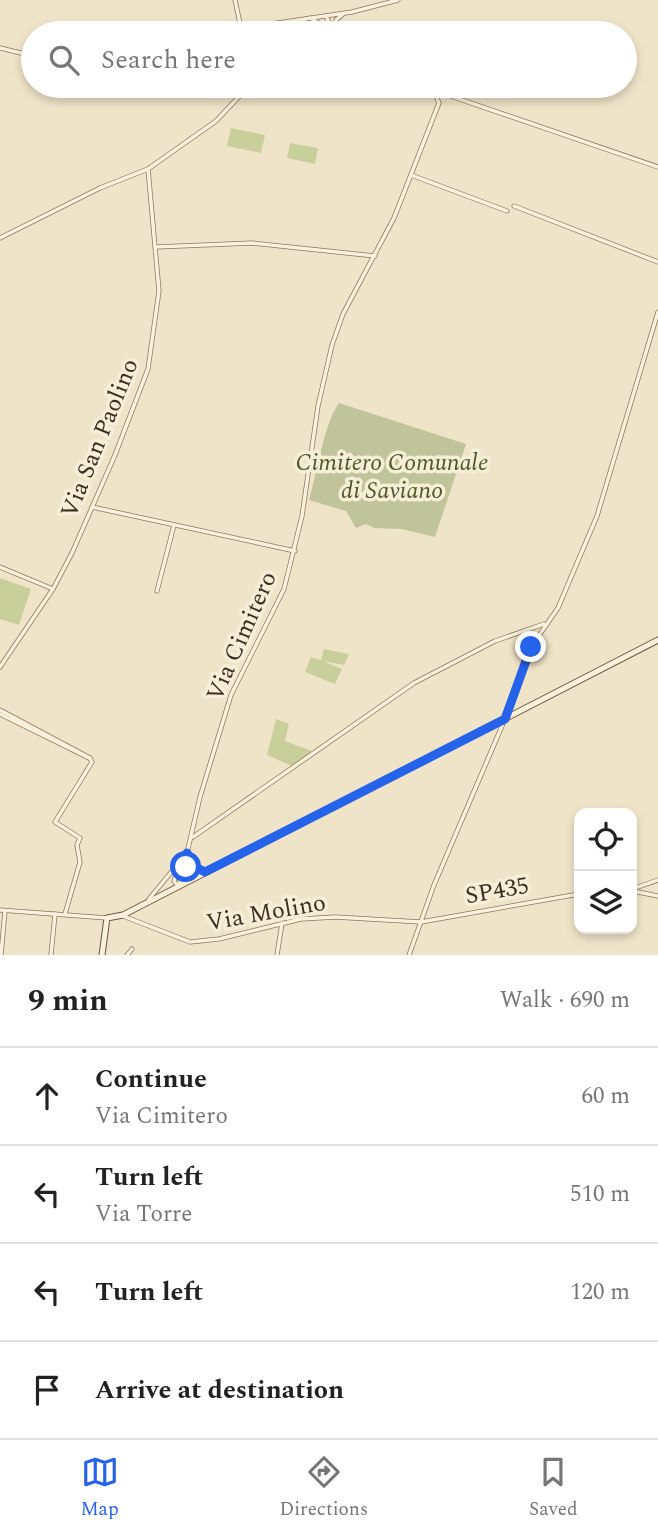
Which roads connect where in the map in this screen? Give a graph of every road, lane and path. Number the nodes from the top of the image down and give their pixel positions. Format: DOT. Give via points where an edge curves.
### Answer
graph roads {
  1 [pos="236,0"];
  2 [pos="398,0"];
  3 [pos="345,13"];
  4 [pos="326,16"];
  5 [pos="307,18"];
  6 [pos="240,21"];
  7 [pos="287,21"];
  8 [pos="305,21"];
  9 [pos="313,21"];
  10 [pos="329,21"];
  11 [pos="336,21"];
  12 [pos="0,48"];
  13 [pos="21,53"];
  14 [pos="238,98"];
  15 [pos="437,98"];
  16 [pos="455,98"];
  17 [pos="658,167"];
  18 [pos="148,169"];
  19 [pos="411,175"];
  20 [pos="513,206"];
  21 [pos="507,211"];
  22 [pos="0,238"];
  23 [pos="156,247"];
  24 [pos="375,256"];
  25 [pos="658,262"];
  26 [pos="658,312"];
  27 [pos="92,507"];
  28 [pos="174,524"];
  29 [pos="295,551"];
  30 [pos="0,568"];
  31 [pos="53,589"];
  32 [pos="157,591"];
  33 [pos="544,624"];
  34 [pos="658,640"];
  35 [pos="0,667"];
  36 [pos="0,712"];
  37 [pos="505,719"];
  38 [pos="193,837"];
  39 [pos="187,853"];
  40 [pos="179,866"];
  41 [pos="205,872"];
  42 [pos="658,880"];
  43 [pos="178,886"];
  44 [pos="637,888"];
  45 [pos="637,891"];
  46 [pos="574,895"];
  47 [pos="658,896"];
  48 [pos="145,903"];
  49 [pos="2,911"];
  50 [pos="55,914"];
  51 [pos="65,914"];
  52 [pos="123,915"];
  53 [pos="107,918"];
  54 [pos="421,922"];
  55 [pos="282,923"];
  56 [pos="132,949"];
  57 [pos="1,955"];
  58 [pos="51,955"];
  59 [pos="102,955"];
  60 [pos="127,955"];
  61 [pos="277,955"];
  62 [pos="409,955"];
  1 -- 6 [label="street"];
  2 -- 3 [label="street"];
  3 -- 4 [label="street"];
  3 -- 11 [label="street"];
  4 -- 5 [label="street"];
  4 -- 10 [label="street"];
  5 -- 7 [label="street"];
  5 -- 8 [label="street"];
  5 -- 9 [label="street"];
  12 -- 13 [label="street"];
  14 -- 18 [label="street" via="216,121"];
  15 -- 19 [label="street, Via Cimitero" via="439,103"];
  16 -- 17 [label="street"];
  18 -- 22 [label="street"];
  18 -- 23 [label="street, Via San Paolino"];
  19 -- 21 [label="street"];
  19 -- 24 [label="street, Via Cimitero"];
  20 -- 25 [label="street"];
  23 -- 24 [label="street" via="252,243"];
  23 -- 27 [label="street, Via San Paolino" via="159,291 148,369"];
  24 -- 29 [label="street, Via Cimitero" via="343,314 332,345"];
  26 -- 33 [label="street" via="597,516 558,608"];
  27 -- 28 [label="street"];
  27 -- 31 [label="street, Via San Paolino"];
  28 -- 29 [label="street"];
  28 -- 32 [label="street"];
  29 -- 38 [label="street, Via Cimitero" via="284,589 231,695 200,797"];
  30 -- 31 [label="street"];
  31 -- 35 [label="street, Via San Paolino"];
  33 -- 37 [label="street"];
  33 -- 38 [label="street" via="495,641 414,683"];
  34 -- 37 [label="main road"];
  36 -- 51 [label="street" via="92,762 55,822 80,838 80,862"];
  37 -- 41 [label="main road"];
  37 -- 54 [label="street"];
  38 -- 39 [label="street, Via Cimitero"];
  39 -- 40 [label="street, Via Cimitero"];
  39 -- 41 [label="street" via="193,866"];
  39 -- 43 [label="street, Via Cimitero"];
  40 -- 43 [label="street, Via Cimitero" via="174,881"];
  40 -- 48 [label="street, Via Cimitero"];
  41 -- 43 [label="main road"];
  42 -- 44 [label="street"];
  43 -- 48 [label="main road"];
  45 -- 47 [label="street"];
  46 -- 54 [label="street, SP435"];
  48 -- 52 [label="main road"];
  49 -- 50 [label="street"];
  49 -- 57 [label="street"];
  50 -- 51 [label="street"];
  50 -- 58 [label="street"];
  51 -- 53 [label="street"];
  52 -- 53 [label="main road"];
  52 -- 55 [label="street, Via Molino" via="190,942"];
  53 -- 59 [label="main road"];
  54 -- 55 [label="street, Via Molino" via="317,917"];
  54 -- 62 [label="street"];
  55 -- 61 [label="street"];
  56 -- 60 [label="street"];
}
